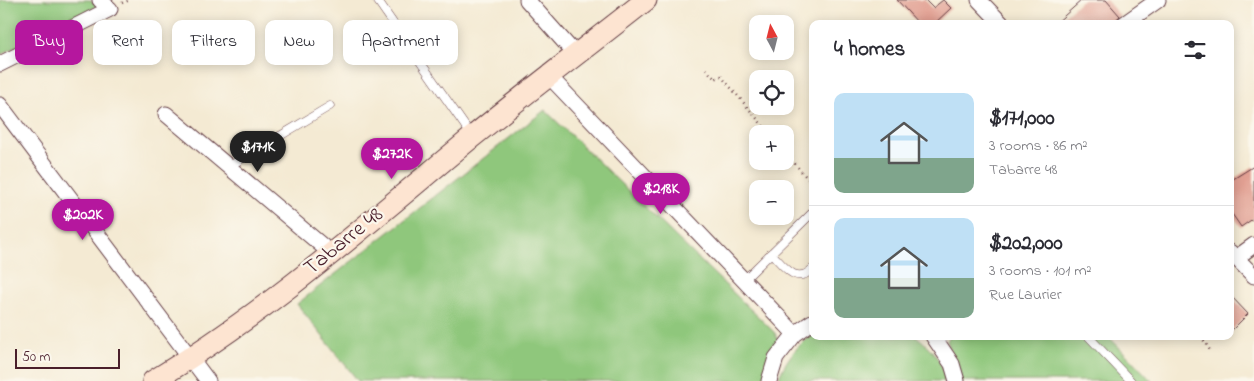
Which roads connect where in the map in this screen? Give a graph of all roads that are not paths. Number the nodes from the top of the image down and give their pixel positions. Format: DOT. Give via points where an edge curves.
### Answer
graph roads {
  1 [pos="377,0"];
  2 [pos="527,0"];
  3 [pos="646,0"];
  4 [pos="979,0"];
  5 [pos="1158,0"];
  6 [pos="105,4"];
  7 [pos="998,20"];
  8 [pos="1130,20"];
  9 [pos="576,55"];
  10 [pos="0,64"];
  11 [pos="549,76"];
  12 [pos="0,105"];
  13 [pos="330,106"];
  14 [pos="166,114"];
  15 [pos="472,136"];
  16 [pos="228,167"];
  17 [pos="809,216"];
  18 [pos="1254,245"];
  19 [pos="771,253"];
  20 [pos="332,254"];
  21 [pos="1234,255"];
  22 [pos="1234,256"];
  23 [pos="809,271"];
  24 [pos="1254,276"];
  25 [pos="744,280"];
  26 [pos="809,324"];
  27 [pos="795,334"];
  28 [pos="937,340"];
  29 [pos="1092,340"];
  30 [pos="191,358"];
  31 [pos="153,381"];
  32 [pos="208,381"];
  33 [pos="769,381"];
  34 [pos="957,381"];
  35 [pos="1131,381"];
  1 -- 15 [label="lane"];
  2 -- 9 [label="street"];
  3 -- 9 [label="street, Tabarre 48"];
  4 -- 7 [label="street"];
  5 -- 8 [label="street"];
  6 -- 10 [label="street"];
  9 -- 11 [label="street, Tabarre 48"];
  11 -- 15 [label="street, Tabarre 48"];
  11 -- 25 [label="street"];
  12 -- 30 [label="street"];
  13 -- 16 [label="lane"];
  14 -- 16 [label="street"];
  15 -- 20 [label="street, Tabarre 48"];
  16 -- 20 [label="street"];
  17 -- 19 [label="lane"];
  18 -- 21 [label="street"];
  19 -- 23 [label="lane" via="791,274 802,276"];
  19 -- 25 [label="lane"];
  20 -- 30 [label="street, Tabarre 48"];
  22 -- 24 [label="street"];
  25 -- 27 [label="street"];
  26 -- 27 [label="street"];
  27 -- 33 [label="street" via="776,358"];
  28 -- 34 [label="street" via="952,364"];
  29 -- 35 [label="lane"];
  30 -- 31 [label="street, Tabarre 48"];
  30 -- 32 [label="street"];
}
